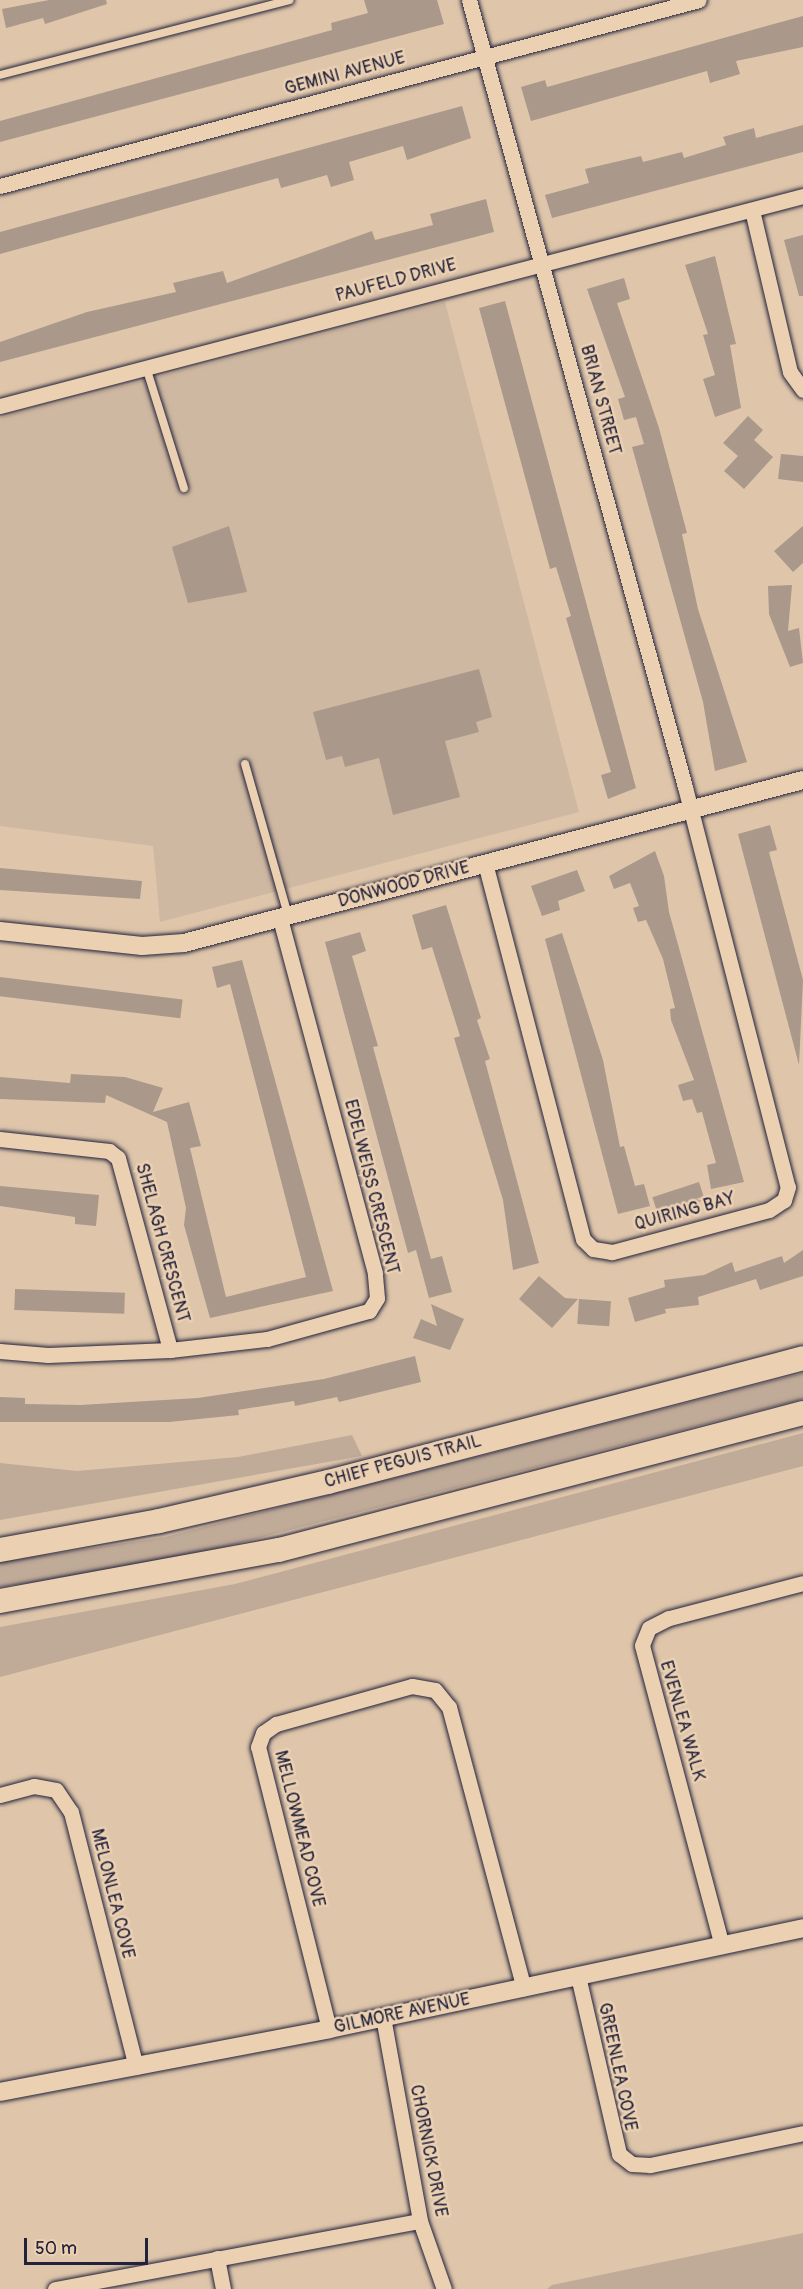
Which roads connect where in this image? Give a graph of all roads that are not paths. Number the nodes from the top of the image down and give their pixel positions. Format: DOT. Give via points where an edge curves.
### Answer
graph roads {
  1 [pos="289,0"];
  2 [pos="469,0"];
  3 [pos="699,0"];
  4 [pos="485,57"];
  5 [pos="0,75"];
  6 [pos="0,186"];
  7 [pos="803,196"];
  8 [pos="752,210"];
  9 [pos="542,262"];
  10 [pos="146,367"];
  11 [pos="803,390"];
  12 [pos="0,406"];
  13 [pos="184,488"];
  14 [pos="245,764"];
  15 [pos="803,780"];
  16 [pos="690,810"];
  17 [pos="484,864"];
  18 [pos="284,917"];
  19 [pos="0,931"];
  20 [pos="0,1139"];
  21 [pos="170,1350"];
  22 [pos="0,1351"];
  23 [pos="803,1358"];
  24 [pos="803,1413"];
  25 [pos="0,1550"];
  26 [pos="803,1583"];
  27 [pos="0,1601"];
  28 [pos="0,1795"];
  29 [pos="803,1928"];
  30 [pos="722,1946"];
  31 [pos="578,1976"];
  32 [pos="524,1988"];
  33 [pos="383,2017"];
  34 [pos="330,2030"];
  35 [pos="136,2067"];
  36 [pos="0,2092"];
  37 [pos="803,2133"];
  38 [pos="420,2222"];
  39 [pos="217,2258"];
  40 [pos="55,2289"];
  41 [pos="223,2289"];
  42 [pos="444,2289"];
  1 -- 5 [label="lane"];
  2 -- 4 [label="street, BRIAN STREET"];
  3 -- 4 [label="street, GEMINI AVENUE"];
  4 -- 6 [label="street, GEMINI AVENUE"];
  4 -- 9 [label="street, BRIAN STREET"];
  7 -- 8 [label="street, PAUFELD DRIVE"];
  8 -- 9 [label="street, PAUFELD DRIVE"];
  8 -- 11 [label="street" via="790,372"];
  9 -- 10 [label="street, PAUFELD DRIVE"];
  9 -- 16 [label="street, BRIAN STREET"];
  10 -- 12 [label="street, PAUFELD DRIVE"];
  10 -- 13 [label="lane"];
  14 -- 18 [label="lane"];
  15 -- 16 [label="street, DONWOOD DRIVE"];
  16 -- 17 [label="street, DONWOOD DRIVE"];
  16 -- 17 [label="street, QUIRING BAY" via="788,1187 784,1200 769,1210 612,1252 593,1249 583,1239"];
  17 -- 18 [label="street, DONWOOD DRIVE"];
  18 -- 19 [label="street, DONWOOD DRIVE" via="163,946"];
  18 -- 21 [label="street, EDELWEISS CRESCENT" via="375,1273 377,1298 369,1311 348,1320 267,1339"];
  20 -- 21 [label="street, SHELAGH CRESCENT" via="109,1150 118,1158"];
  21 -- 22 [label="street, EDELWEISS CRESCENT" via="48,1355"];
  23 -- 25 [label="main road, CHIEF PEGUIS TRAIL" via="328,1482 159,1521"];
  24 -- 27 [label="main road" via="279,1550"];
  26 -- 30 [label="street, EVENLEA WALK" via="669,1618 649,1628 642,1646"];
  28 -- 35 [label="street, MELONLEA COVE" via="34,1786 56,1790 71,1812"];
  29 -- 30 [label="street, GILMORE AVENUE"];
  30 -- 31 [label="street, GILMORE AVENUE"];
  31 -- 32 [label="street, GILMORE AVENUE"];
  31 -- 37 [label="street, GREENLEA COVE" via="612,2140 626,2159 650,2165"];
  32 -- 33 [label="street, GILMORE AVENUE"];
  32 -- 34 [label="street, MELLOWMEAD COVE" via="449,1707 435,1690 412,1686 276,1724 263,1733 258,1747"];
  33 -- 34 [label="street, GILMORE AVENUE"];
  33 -- 38 [label="street, CHORNICK DRIVE"];
  34 -- 35 [label="street, GILMORE AVENUE"];
  35 -- 36 [label="street, GILMORE AVENUE"];
  38 -- 39 [label="street"];
  38 -- 42 [label="street, CHORNICK DRIVE"];
  39 -- 40 [label="street"];
  39 -- 41 [label="street"];
}
